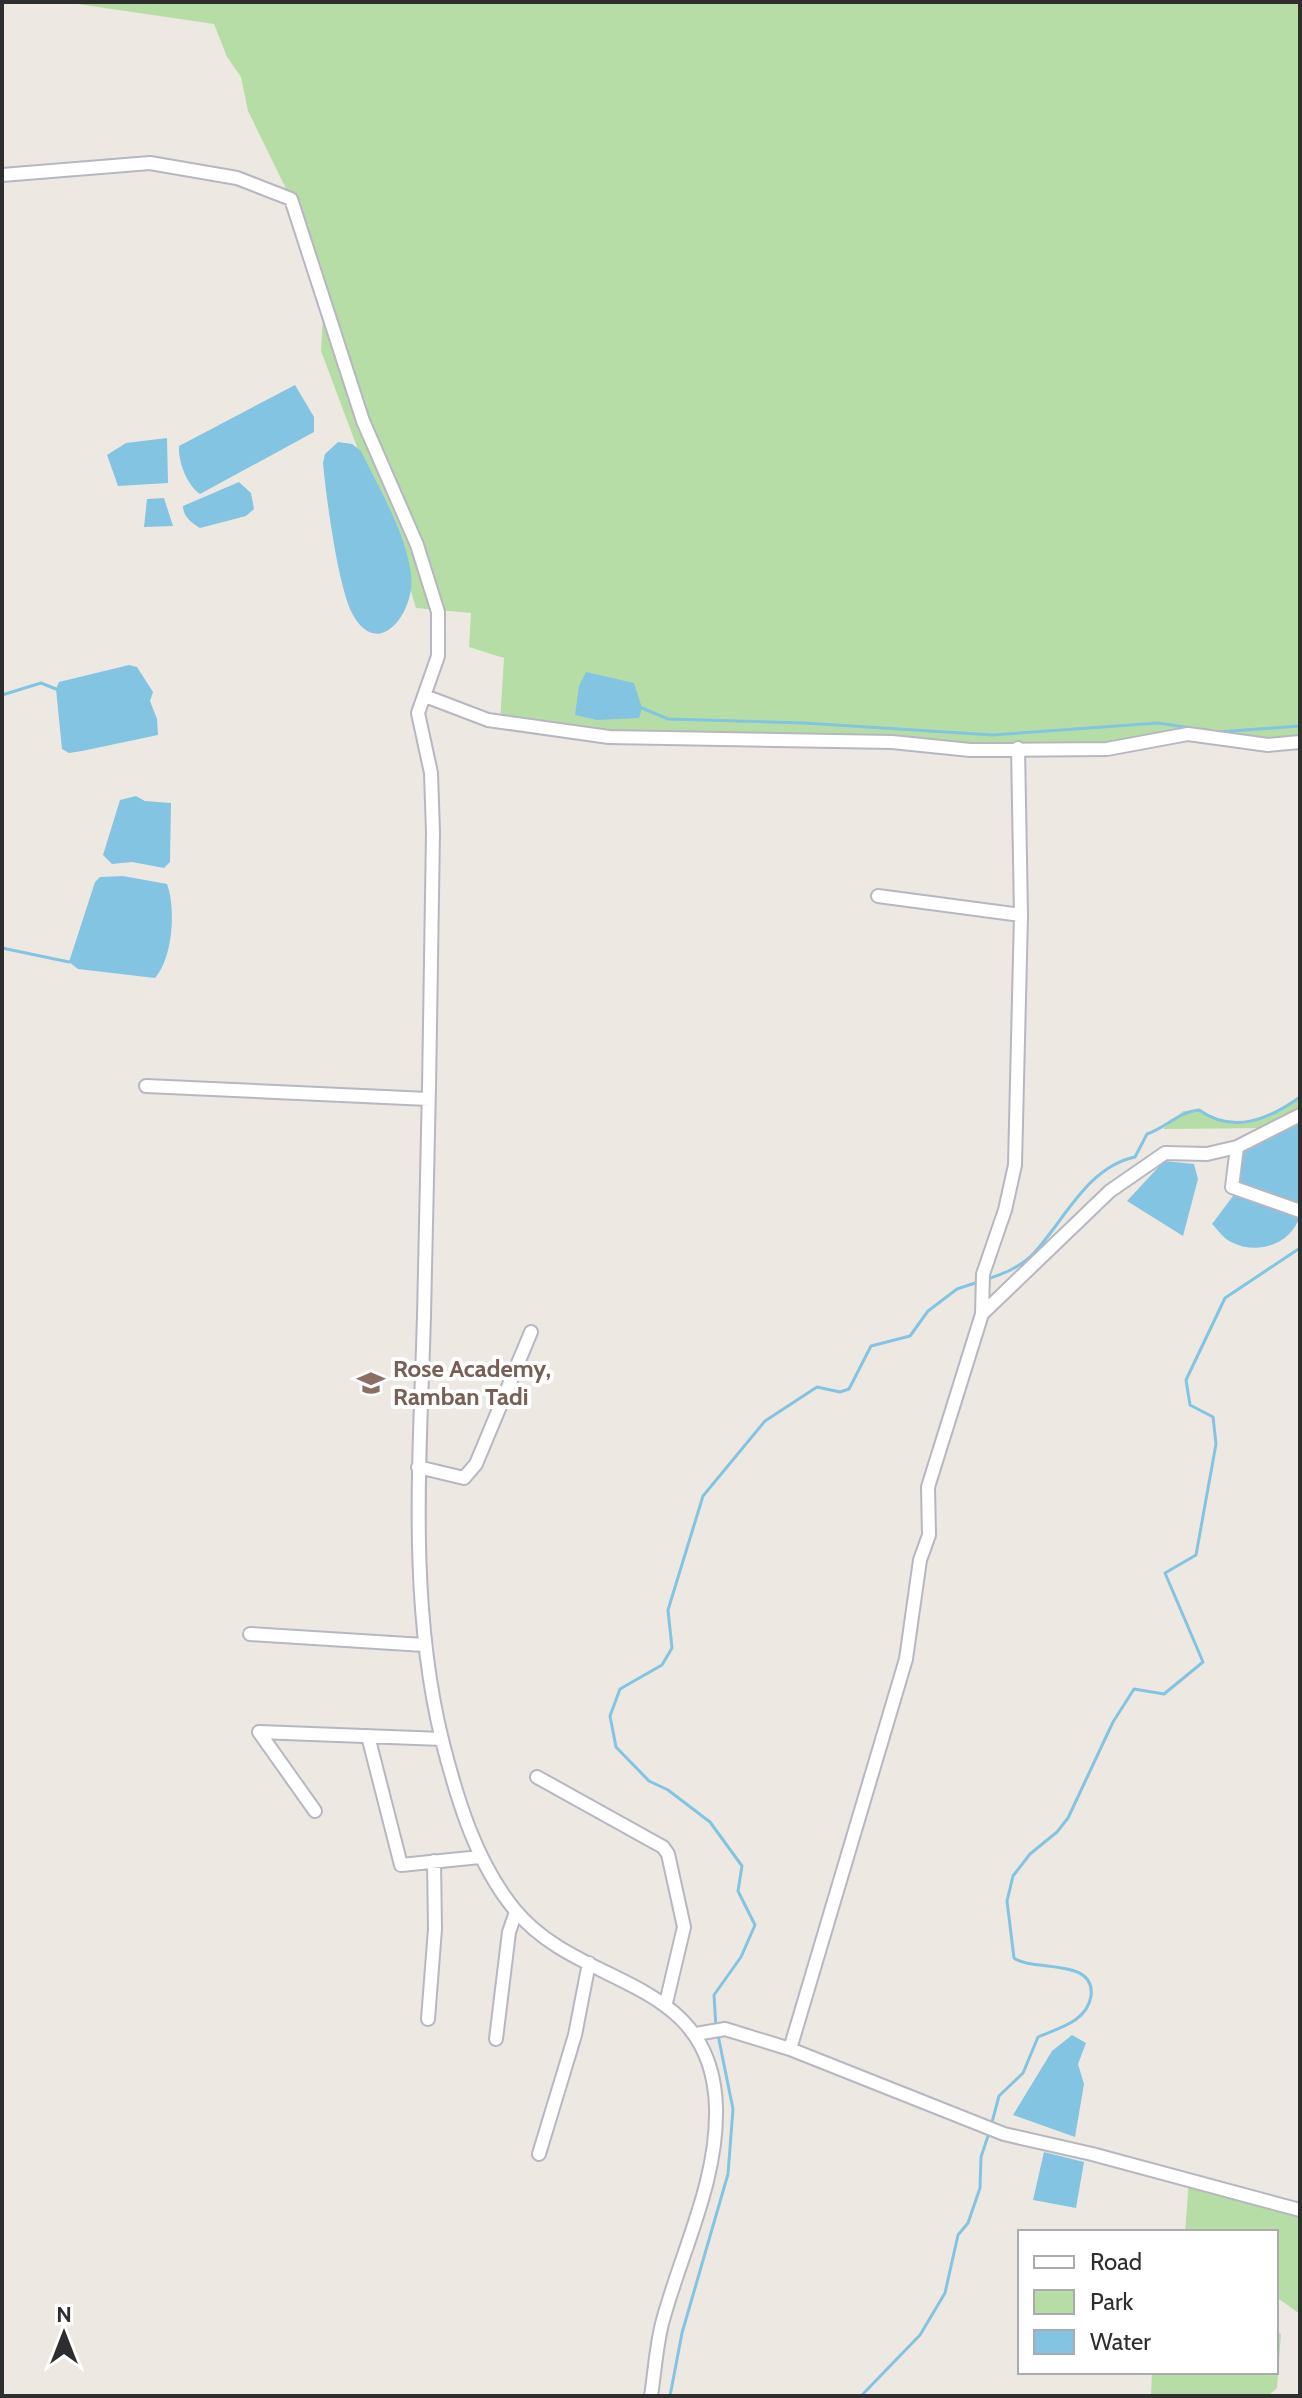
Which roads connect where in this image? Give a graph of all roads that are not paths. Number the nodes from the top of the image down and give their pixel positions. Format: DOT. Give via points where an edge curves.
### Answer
graph roads {
  1 [pos="2,175"];
  2 [pos="425,696"];
  3 [pos="1300,742"];
  4 [pos="1018,748"];
  5 [pos="878,896"];
  6 [pos="1021,915"];
  7 [pos="146,1086"];
  8 [pos="428,1099"];
  9 [pos="1300,1115"];
  10 [pos="1237,1147"];
  11 [pos="1300,1211"];
  12 [pos="982,1314"];
  13 [pos="531,1332"];
  14 [pos="418,1467"];
  15 [pos="250,1634"];
  16 [pos="424,1645"];
  17 [pos="368,1736"];
  18 [pos="442,1739"];
  19 [pos="537,1777"];
  20 [pos="315,1811"];
  21 [pos="480,1857"];
  22 [pos="434,1861"];
  23 [pos="516,1912"];
  24 [pos="589,1963"];
  25 [pos="666,2003"];
  26 [pos="428,2019"];
  27 [pos="701,2034"];
  28 [pos="496,2039"];
  29 [pos="790,2049"];
  30 [pos="539,2154"];
  31 [pos="1300,2210"];
  32 [pos="651,2396"];
  1 -- 2 [label="street" via="150,163 237,178 291,199 363,421 434,594 440,639"];
  2 -- 4 [label="street" via="488,720 609,737"];
  2 -- 8 [label="street" via="418,713 431,773 433,832"];
  3 -- 4 [label="street" via="1268,745 1188,734 1107,749"];
  4 -- 6 [label="street"];
  5 -- 6 [label="street"];
  6 -- 12 [label="street" via="1015,1165 983,1274"];
  7 -- 8 [label="street"];
  8 -- 14 [label="street"];
  9 -- 10 [label="street"];
  10 -- 11 [label="street" via="1232,1187"];
  10 -- 12 [label="street" via="1207,1154 1165,1153 1110,1191"];
  12 -- 29 [label="street" via="928,1487 929,1535 920,1560 906,1659"];
  13 -- 14 [label="street" via="476,1464 464,1478"];
  14 -- 16 [label="street"];
  15 -- 16 [label="street"];
  16 -- 18 [label="street"];
  17 -- 18 [label="street"];
  17 -- 20 [label="street" via="259,1732"];
  17 -- 22 [label="street" via="401,1865"];
  18 -- 21 [label="street"];
  19 -- 25 [label="street" via="668,1854 684,1927"];
  21 -- 22 [label="street"];
  21 -- 23 [label="street"];
  22 -- 26 [label="street"];
  23 -- 24 [label="street" via="546,1940"];
  23 -- 28 [label="street"];
  24 -- 25 [label="street"];
  24 -- 30 [label="street" via="575,2035"];
  25 -- 27 [label="street"];
  27 -- 29 [label="street" via="725,2029"];
  27 -- 32 [label="street" via="716,2107 712,2150 702,2202 661,2327"];
  29 -- 31 [label="street" via="969,2123"];
}
